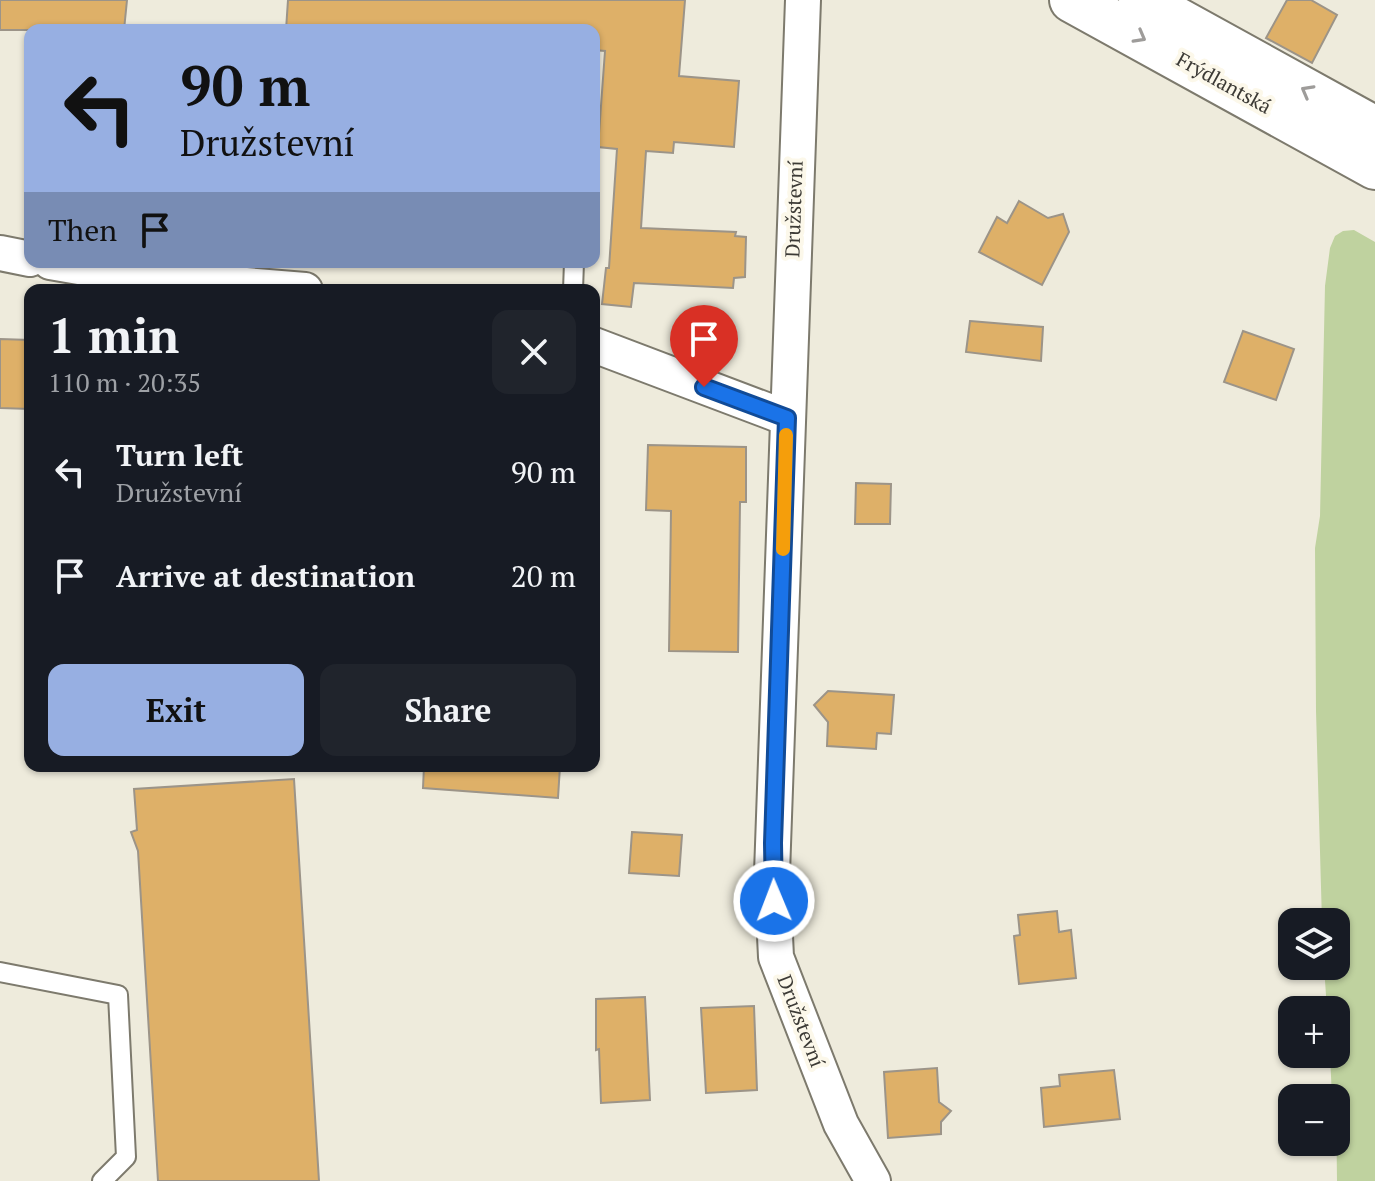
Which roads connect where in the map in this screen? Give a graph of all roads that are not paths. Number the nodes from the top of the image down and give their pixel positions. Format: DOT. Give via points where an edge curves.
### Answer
graph roads {
  1 [pos="803,0"];
  2 [pos="1072,0"];
  3 [pos="1141,0"];
  4 [pos="1375,129"];
  5 [pos="1375,167"];
  6 [pos="0,253"];
  7 [pos="24,258"];
  8 [pos="85,268"];
  9 [pos="233,284"];
  10 [pos="600,347"];
  11 [pos="787,418"];
  12 [pos="0,972"];
  13 [pos="102,1181"];
  14 [pos="873,1181"];
  1 -- 11 [label="street, Družstevní"];
  2 -- 5 [label="main road, Frýdlantská, one-way"];
  4 -- 3 [label="main road, Frýdlantská, one-way"];
  6 -- 7 [label="street"];
  8 -- 9 [label="street"];
  10 -- 11 [label="street"];
  11 -- 14 [label="street, Družstevní" via="772,873 776,957 841,1124"];
  12 -- 13 [label="lane" via="118,995 126,1157"];
}
